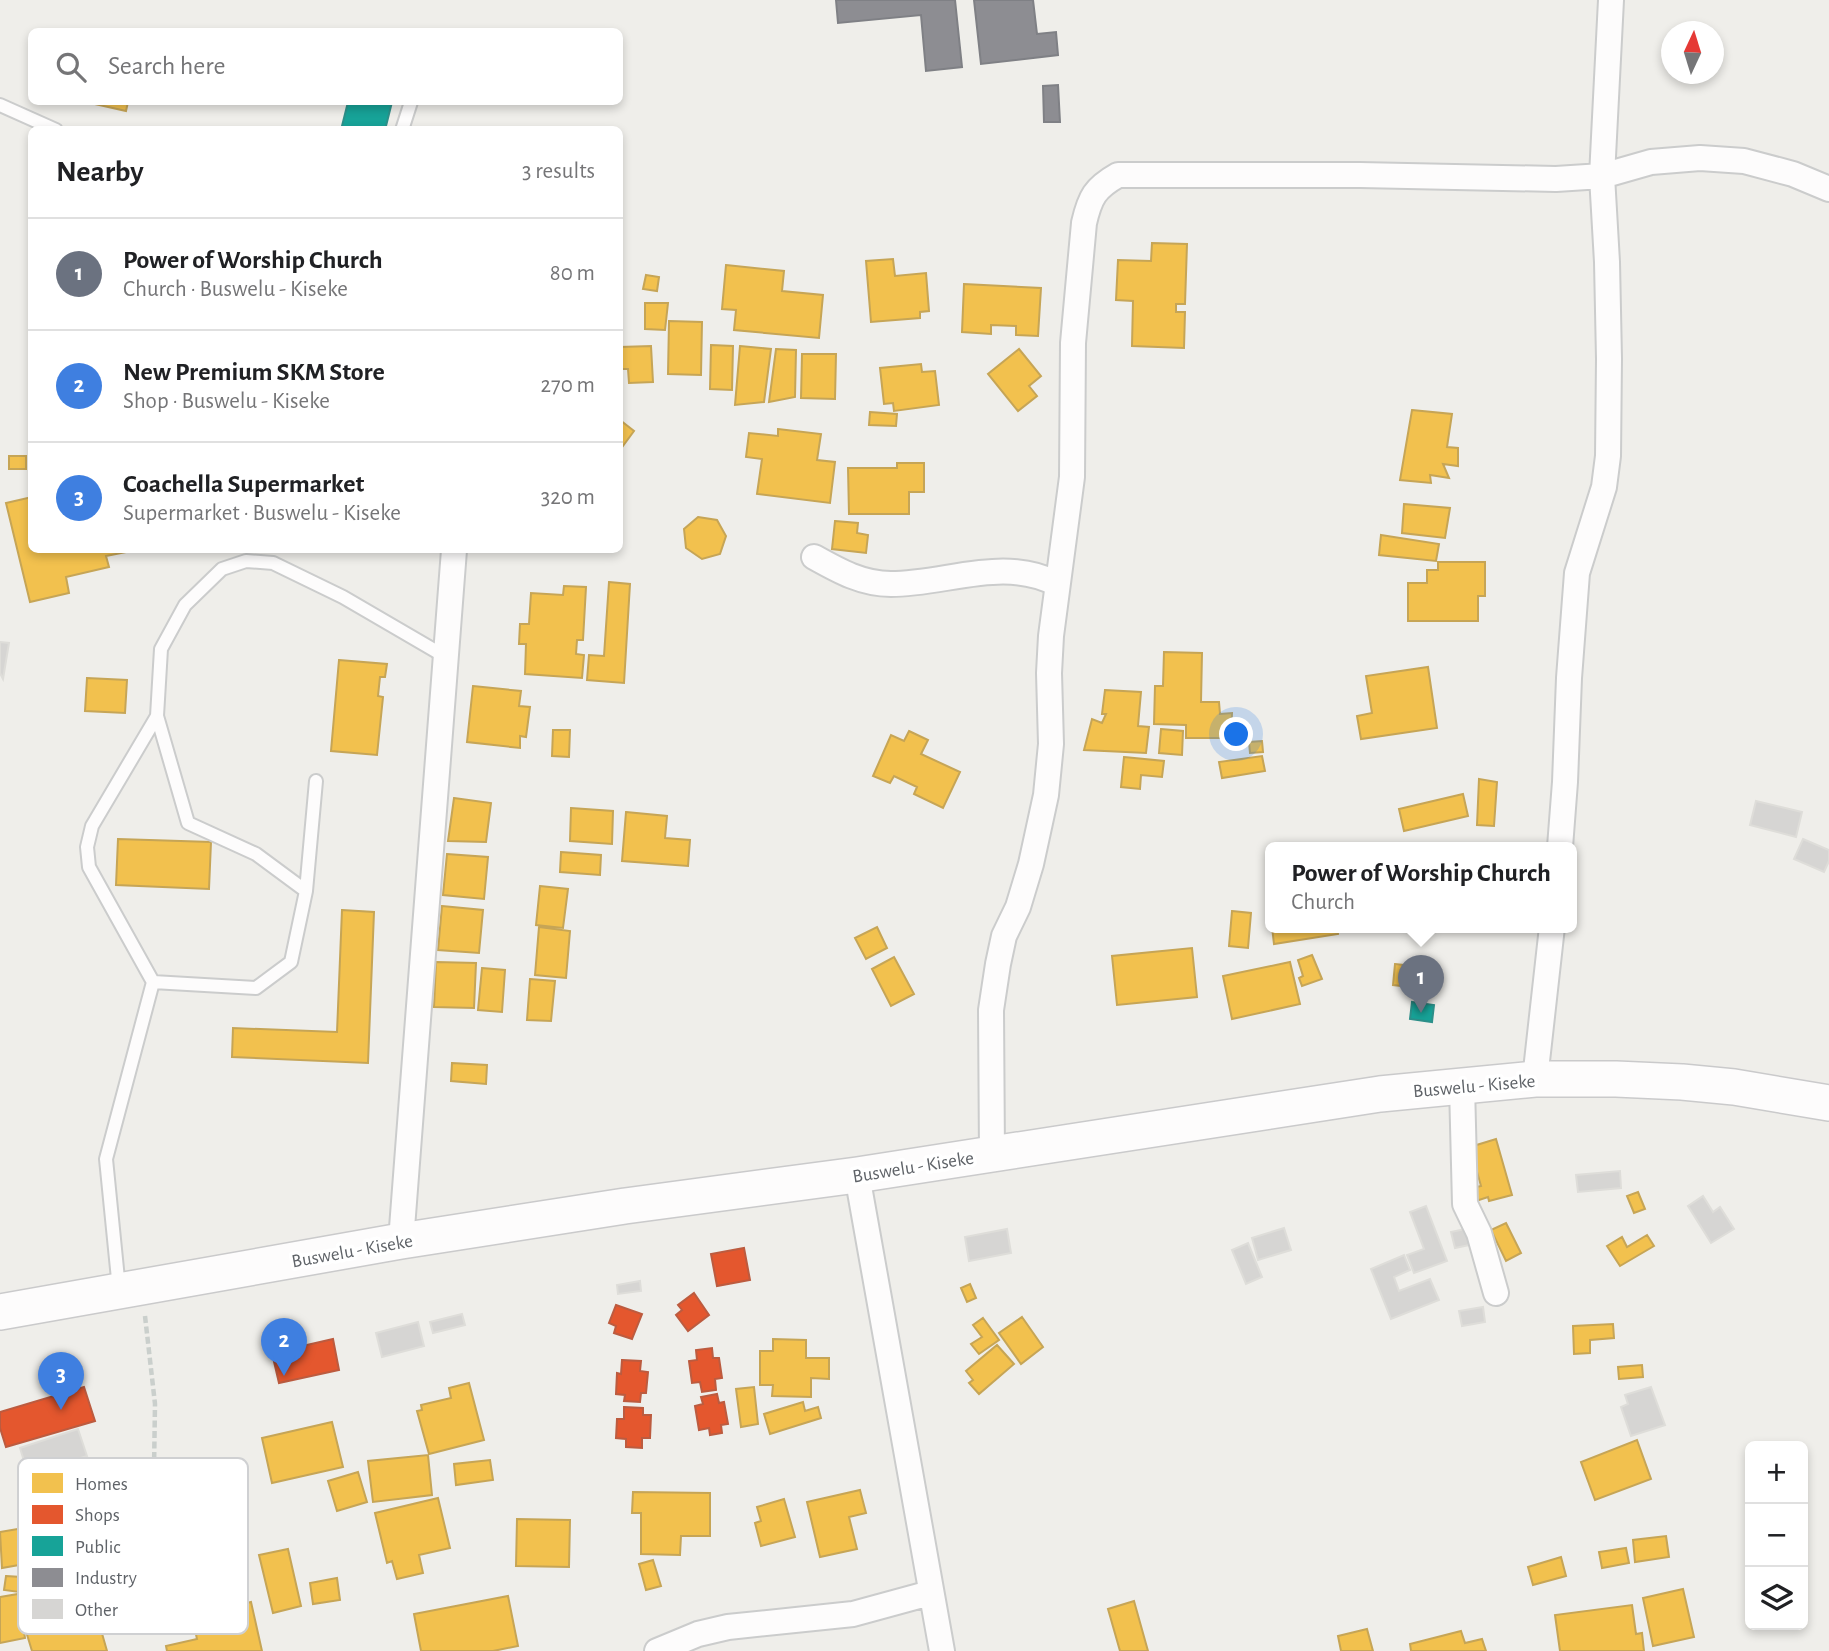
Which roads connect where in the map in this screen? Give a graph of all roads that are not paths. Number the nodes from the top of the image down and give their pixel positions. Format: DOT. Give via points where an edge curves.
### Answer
graph roads {
  1 [pos="1611,0"];
  2 [pos="0,105"];
  3 [pos="410,105"];
  4 [pos="47,126"];
  5 [pos="402,126"];
  6 [pos="1602,176"];
  7 [pos="1829,189"];
  8 [pos="454,553"];
  9 [pos="814,557"];
  10 [pos="1057,584"];
  11 [pos="446,657"];
  12 [pos="156,716"];
  13 [pos="316,781"];
  14 [pos="1560,842"];
  15 [pos="306,891"];
  16 [pos="1551,933"];
  17 [pos="153,982"];
  18 [pos="1535,1079"];
  19 [pos="1462,1086"];
  20 [pos="1829,1102"];
  21 [pos="992,1154"];
  22 [pos="856,1175"];
  23 [pos="401,1241"];
  24 [pos="130,1288"];
  25 [pos="1496,1293"];
  26 [pos="0,1312"];
  27 [pos="930,1593"];
  28 [pos="657,1651"];
  29 [pos="942,1651"];
  1 -- 6 [label="street"];
  2 -- 4 [label="lane"];
  3 -- 5 [label="lane"];
  6 -- 7 [label="street" via="1651,162 1700,158 1744,161"];
  6 -- 10 [label="street" via="1118,174 1098,186 1088,205 1079,273 1073,343 1072,477"];
  6 -- 14 [label="street" via="1608,456 1604,487 1577,573"];
  8 -- 11 [label="street"];
  9 -- 10 [label="street" via="860,580 888,584 1006,572 1032,574"];
  10 -- 21 [label="street" via="1046,795 1031,864 1004,936 991,1010"];
  11 -- 12 [label="lane" via="320,585 273,563 246,561 222,569 185,606 161,649"];
  11 -- 23 [label="street"];
  12 -- 15 [label="lane" via="188,822 256,854"];
  12 -- 17 [label="lane" via="92,826 87,847 89,867"];
  13 -- 15 [label="lane"];
  15 -- 17 [label="lane" via="291,962 256,988"];
  16 -- 18 [label="street"];
  17 -- 24 [label="lane" via="106,1159"];
  18 -- 19 [label="main road, Buswelu - Kiseke"];
  18 -- 20 [label="main road, Buswelu - Kiseke" via="1682,1082"];
  19 -- 21 [label="main road, Buswelu - Kiseke" via="1366,1096"];
  19 -- 25 [label="street" via="1465,1204 1479,1233"];
  21 -- 22 [label="main road, Buswelu - Kiseke"];
  22 -- 23 [label="main road, Buswelu - Kiseke"];
  22 -- 27 [label="street"];
  23 -- 24 [label="main road, Buswelu - Kiseke"];
  24 -- 26 [label="main road, Buswelu - Kiseke"];
  27 -- 28 [label="street" via="853,1614 728,1627"];
  27 -- 29 [label="street"];
}
